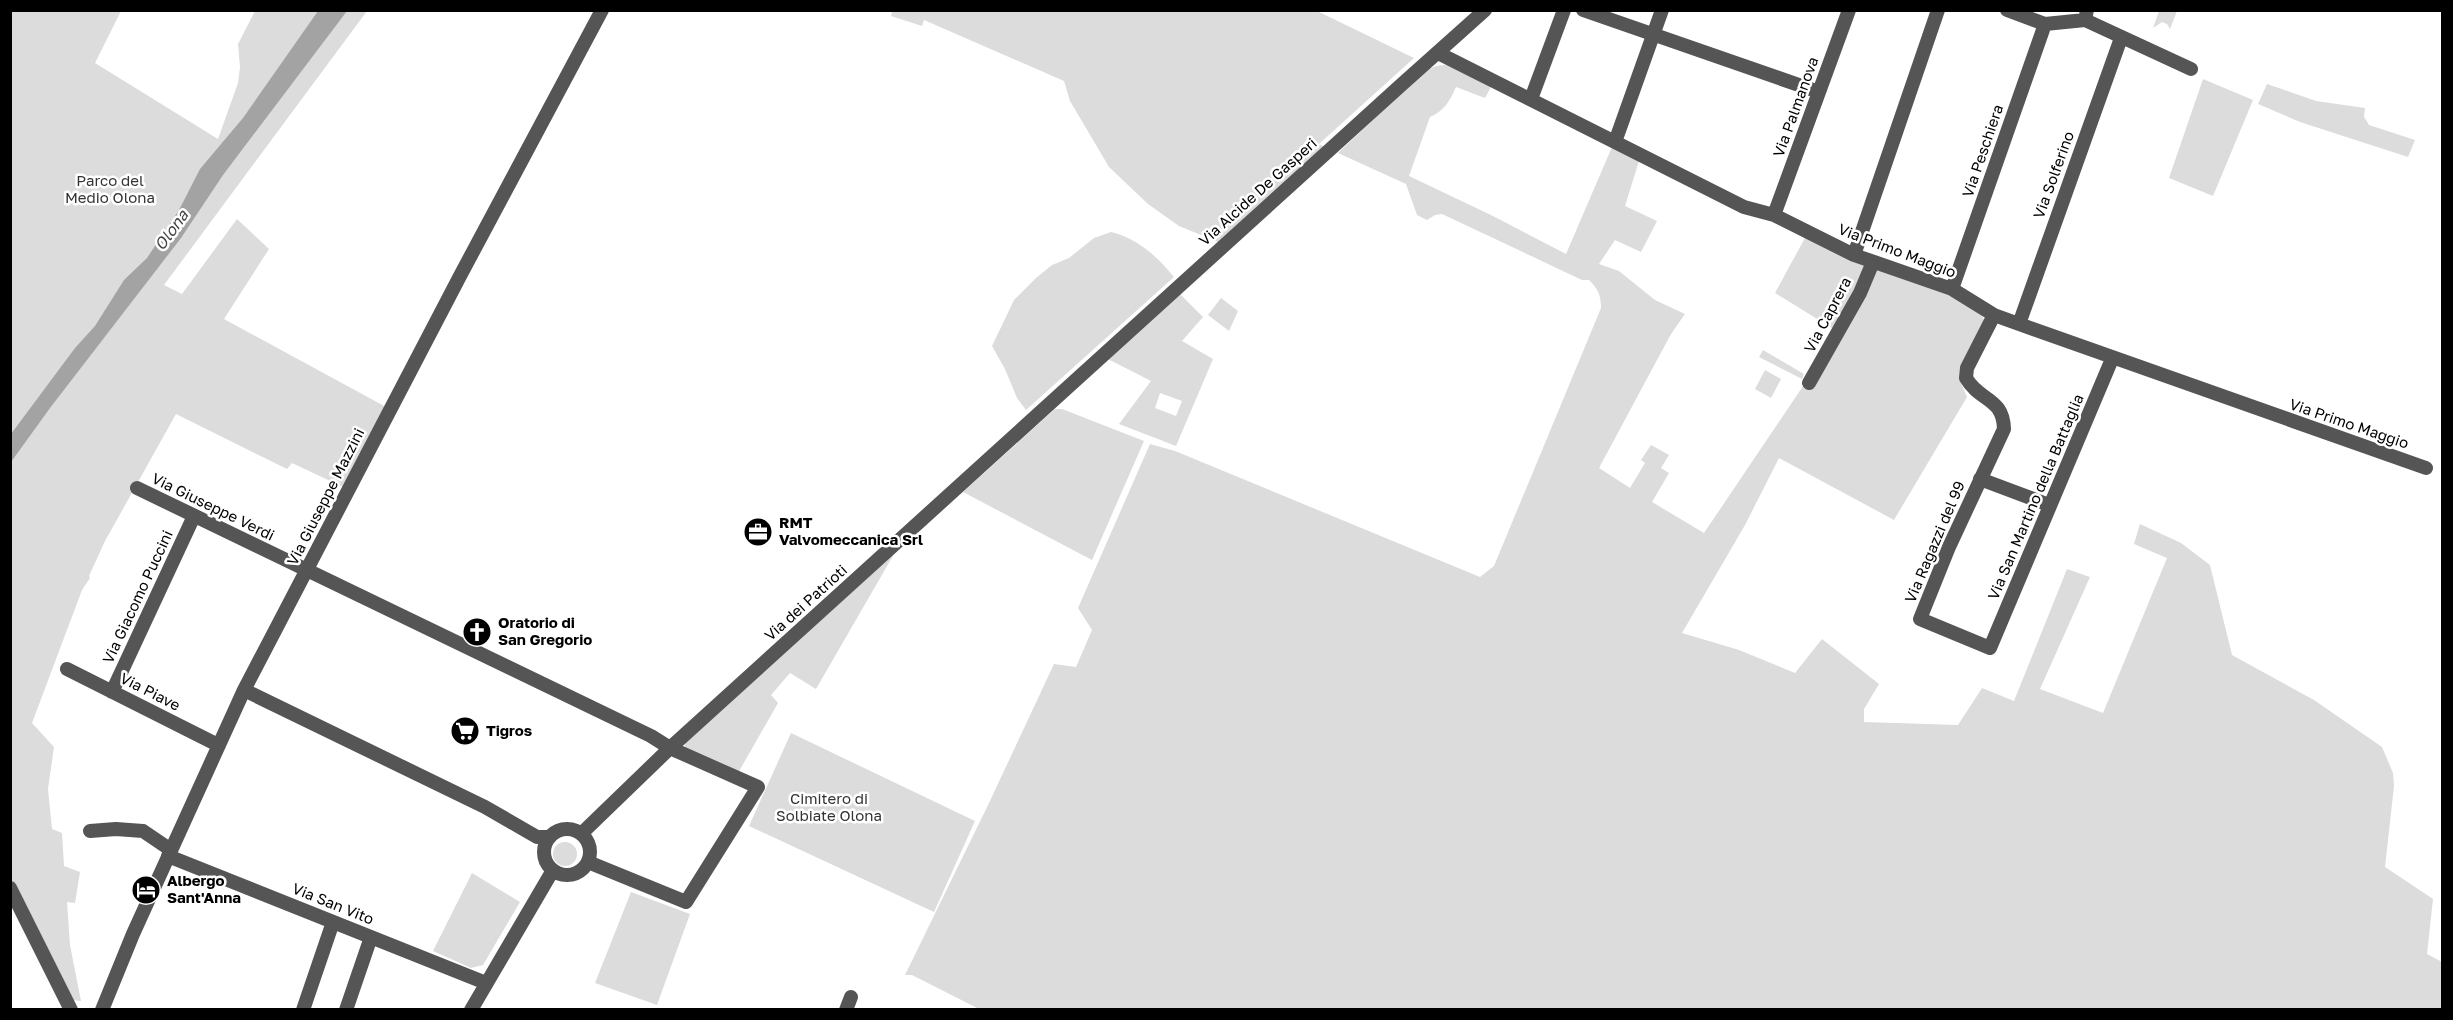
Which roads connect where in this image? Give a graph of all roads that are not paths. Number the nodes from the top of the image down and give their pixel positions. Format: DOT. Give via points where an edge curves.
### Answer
graph roads {
  1 [pos="602,10"];
  2 [pos="1485,10"];
  3 [pos="1564,10"];
  4 [pos="1583,10"];
  5 [pos="1662,10"];
  6 [pos="1848,10"];
  7 [pos="1938,10"];
  8 [pos="2007,10"];
  9 [pos="2086,15"];
  10 [pos="2045,24"];
  11 [pos="1654,34"];
  12 [pos="2121,38"];
  13 [pos="1438,53"];
  14 [pos="2191,69"];
  15 [pos="1819,92"];
  16 [pos="1530,99"];
  17 [pos="1615,142"];
  18 [pos="1774,215"];
  19 [pos="1854,255"];
  20 [pos="1873,262"];
  21 [pos="1952,289"];
  22 [pos="1994,315"];
  23 [pos="2019,324"];
  24 [pos="2112,359"];
  25 [pos="1809,383"];
  26 [pos="1055,399"];
  27 [pos="2426,468"];
  28 [pos="1980,479"];
  29 [pos="137,488"];
  30 [pos="2049,505"];
  31 [pos="194,516"];
  32 [pos="306,571"];
  33 [pos="1990,648"];
  34 [pos="67,669"];
  35 [pos="244,690"];
  36 [pos="112,692"];
  37 [pos="218,745"];
  38 [pos="670,748"];
  39 [pos="90,831"];
  40 [pos="530,833"];
  41 [pos="581,834"];
  42 [pos="550,837"];
  43 [pos="170,853"];
  44 [pos="544,854"];
  45 [pos="588,862"];
  46 [pos="553,870"];
  47 [pos="10,888"];
  48 [pos="333,922"];
  49 [pos="371,937"];
  50 [pos="486,983"];
  51 [pos="71,1010"];
  52 [pos="102,1010"];
  53 [pos="303,1010"];
  54 [pos="346,1010"];
  55 [pos="471,1010"];
  1 -- 32 [label="street, Via Giuseppe Mazzini"];
  2 -- 13 [label="street, Via Alcide De Gasperi"];
  3 -- 16 [label="street"];
  4 -- 11 [label="street"];
  5 -- 11 [label="street"];
  6 -- 15 [label="street, Via Palmanova"];
  7 -- 19 [label="street"];
  8 -- 10 [label="street"];
  9 -- 10 [label="street"];
  9 -- 12 [label="street"];
  10 -- 21 [label="street, Via Peschiera"];
  11 -- 15 [label="street"];
  11 -- 17 [label="street"];
  12 -- 14 [label="street"];
  12 -- 23 [label="street, Via Solferino"];
  13 -- 16 [label="street, Via Primo Maggio"];
  13 -- 26 [label="street, Via Alcide De Gasperi"];
  15 -- 18 [label="street, Via Palmanova"];
  16 -- 17 [label="street, Via Primo Maggio"];
  17 -- 18 [label="street, Via Primo Maggio" via="1744,207"];
  18 -- 19 [label="street, Via Primo Maggio"];
  19 -- 20 [label="street, Via Primo Maggio"];
  20 -- 21 [label="street, Via Primo Maggio"];
  20 -- 25 [label="street, Via Caprera" via="1860,293"];
  21 -- 22 [label="street, Via Primo Maggio"];
  22 -- 23 [label="street, Via Primo Maggio"];
  22 -- 28 [label="street, Via Ragazzi del 99" via="1967,368 1966,378 1972,389 1998,406 2004,417 2004,429"];
  23 -- 24 [label="street, Via Primo Maggio"];
  24 -- 27 [label="street, Via Primo Maggio"];
  24 -- 30 [label="street, Via San Martino della Battaglia"];
  26 -- 38 [label="street, Via dei Patrioti"];
  28 -- 30 [label="street"];
  28 -- 33 [label="street, Via Ragazzi del 99" via="1920,619"];
  29 -- 31 [label="street, Via Giuseppe Verdi"];
  30 -- 33 [label="street, Via San Martino della Battaglia"];
  31 -- 32 [label="street, Via Giuseppe Verdi"];
  31 -- 36 [label="street, Via Giacomo Puccini"];
  32 -- 35 [label="street, Via Giuseppe Mazzini"];
  32 -- 38 [label="street, Via Giuseppe Verdi"];
  34 -- 36 [label="street, Via Piave"];
  35 -- 37 [label="street, Via Giuseppe Mazzini"];
  35 -- 40 [label="street" via="485,807"];
  36 -- 37 [label="street, Via Piave"];
  37 -- 43 [label="street, Via Giuseppe Mazzini"];
  38 -- 41 [label="street, Via dei Patrioti"];
  38 -- 45 [label="street, Via Giuseppe Verdi" via="758,787 686,902"];
  39 -- 43 [label="street, Via San Vito" via="142,831"];
  40 -- 42 [label="street"];
  40 -- 44 [label="street"];
  41 -- 42 [label="street" via="563,830"];
  41 -- 45 [label="street" via="590,847"];
  42 -- 44 [label="street"];
  43 -- 48 [label="street, Via San Vito"];
  43 -- 52 [label="street, Via Giuseppe Mazzini"];
  44 -- 46 [label="street"];
  45 -- 46 [label="street" via="576,874"];
  46 -- 50 [label="street"];
  47 -- 51 [label="street"];
  48 -- 49 [label="street, Via San Vito"];
  48 -- 53 [label="street"];
  49 -- 50 [label="street, Via San Vito"];
  49 -- 54 [label="street"];
  50 -- 55 [label="street"];
}
